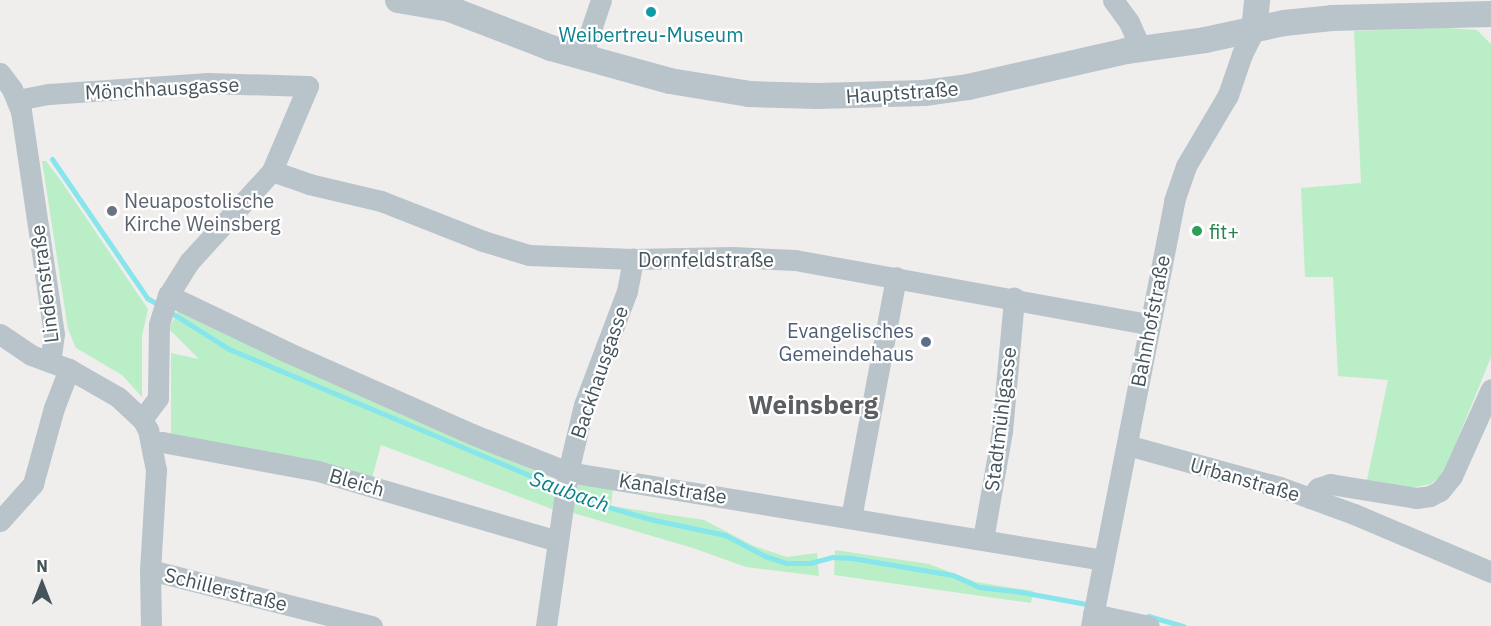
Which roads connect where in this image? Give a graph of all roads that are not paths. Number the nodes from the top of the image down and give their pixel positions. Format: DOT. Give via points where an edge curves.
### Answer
graph roads {
  1 [pos="398,0"];
  2 [pos="601,0"];
  3 [pos="1113,0"];
  4 [pos="1257,0"];
  5 [pos="1491,14"];
  6 [pos="1254,30"];
  7 [pos="1141,49"];
  8 [pos="582,56"];
  9 [pos="0,73"];
  10 [pos="17,100"];
  11 [pos="272,171"];
  12 [pos="633,259"];
  13 [pos="896,277"];
  14 [pos="1014,298"];
  15 [pos="166,299"];
  16 [pos="1148,324"];
  17 [pos="0,334"];
  18 [pos="59,365"];
  19 [pos="1491,389"];
  20 [pos="142,419"];
  21 [pos="152,442"];
  22 [pos="1127,445"];
  23 [pos="567,478"];
  24 [pos="1310,498"];
  25 [pos="851,518"];
  26 [pos="0,520"];
  27 [pos="983,539"];
  28 [pos="558,541"];
  29 [pos="1103,560"];
  30 [pos="150,570"];
  31 [pos="1491,572"];
  32 [pos="1092,617"];
  33 [pos="151,626"];
  34 [pos="372,626"];
  35 [pos="546,626"];
  36 [pos="1149,626"];
  1 -- 8 [label="street, Hauptstraße" via="450,9"];
  2 -- 8 [label="street"];
  3 -- 7 [label="street"];
  4 -- 6 [label="street"];
  5 -- 6 [label="street, Hauptstraße" via="1332,18 1284,22"];
  6 -- 7 [label="street, Hauptstraße"];
  6 -- 16 [label="street, Bahnhofstraße" via="1228,95 1178,186"];
  7 -- 8 [label="street, Hauptstraße" via="968,87 924,93 818,96 712,90"];
  9 -- 10 [label="street, Lindenstraße"];
  10 -- 11 [label="street, Mönchhausgasse" via="49,94 208,84 308,86"];
  10 -- 18 [label="street, Lindenstraße"];
  11 -- 12 [label="street, Dornfeldstraße" via="381,201 530,255"];
  11 -- 15 [label="street" via="189,262"];
  12 -- 13 [label="street, Dornfeldstraße" via="766,257"];
  12 -- 23 [label="street, Backhausgasse" via="627,291 584,405"];
  13 -- 14 [label="street, Dornfeldstraße"];
  13 -- 25 [label="street"];
  14 -- 16 [label="street, Dornfeldstraße"];
  14 -- 27 [label="street, Stadtmühlgasse" via="1002,431"];
  15 -- 20 [label="street" via="159,324 158,398"];
  15 -- 23 [label="street, Kanalstraße"];
  16 -- 22 [label="street, Bahnhofstraße"];
  17 -- 18 [label="street" via="12,345"];
  18 -- 20 [label="street, Lindenstraße" via="118,397"];
  18 -- 26 [label="street" via="33,484"];
  19 -- 24 [label="street, Urbanstraße" via="1452,476 1440,491 1416,498 1330,484 1318,488"];
  20 -- 21 [label="street, Lindenstraße"];
  21 -- 28 [label="street, Bleich" via="318,471"];
  21 -- 30 [label="street, Lindenstraße" via="156,470"];
  22 -- 24 [label="street, Urbanstraße"];
  22 -- 29 [label="street, Bahnhofstraße"];
  23 -- 25 [label="street, Kanalstraße"];
  23 -- 28 [label="street"];
  24 -- 31 [label="street"];
  25 -- 27 [label="street, Kanalstraße"];
  27 -- 29 [label="street, Kanalstraße"];
  28 -- 35 [label="street"];
  29 -- 32 [label="street, Bahnhofstraße"];
  30 -- 33 [label="street, Lindenstraße"];
  30 -- 34 [label="street, Schillerstraße"];
  32 -- 36 [label="street"];
}
